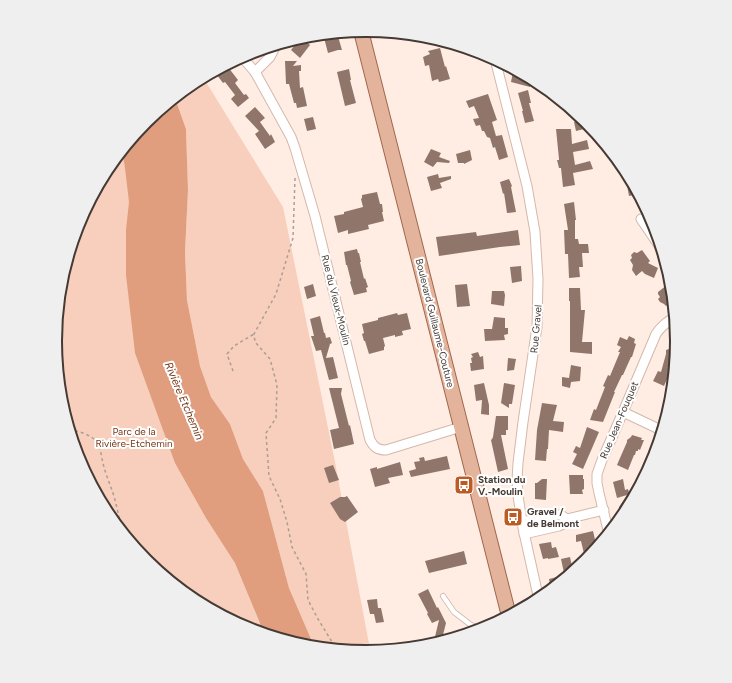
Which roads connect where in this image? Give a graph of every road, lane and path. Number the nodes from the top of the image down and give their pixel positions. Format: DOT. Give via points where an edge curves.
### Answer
graph roads {
  1 [pos="363,37"];
  2 [pos="273,52"];
  3 [pos="246,61"];
  4 [pos="497,66"];
  5 [pos="255,72"];
  6 [pos="294,178"];
  7 [pos="641,219"];
  8 [pos="649,231"];
  9 [pos="670,320"];
  10 [pos="254,334"];
  11 [pos="233,371"];
  12 [pos="623,412"];
  13 [pos="461,427"];
  14 [pos="657,428"];
  15 [pos="75,431"];
  16 [pos="604,510"];
  17 [pos="567,519"];
  18 [pos="120,521"];
  19 [pos="522,522"];
  20 [pos="608,527"];
  21 [pos="524,534"];
  22 [pos="537,593"];
  23 [pos="443,596"];
  24 [pos="508,611"];
  25 [pos="471,625"];
  26 [pos="474,626"];
  27 [pos="333,644"];
  1 -- 13 [label="main road, Boulevard Guillaume-Couture"];
  2 -- 5 [label="street"];
  3 -- 5 [label="street, Rue du Vieux-Moulin"];
  4 -- 19 [label="street, Rue Gravel" via="528,186 535,232 538,279 538,327 518,463 518,496"];
  5 -- 13 [label="street, Rue du Vieux-Moulin" via="291,137 297,154 315,216 370,440 380,450 386,450"];
  6 -- 10 [label="path" via="293,238 276,294"];
  7 -- 8 [label="street"];
  9 -- 12 [label="street, Rue Jean-Fouquet" via="656,334"];
  10 -- 11 [label="path" via="226,354"];
  10 -- 27 [label="path" via="256,342 270,358 277,385 276,418 266,433 269,476 280,499 292,547 306,574 308,600"];
  12 -- 14 [label="street"];
  12 -- 16 [label="street, Rue Jean-Fouquet" via="597,474"];
  13 -- 24 [label="main road, Boulevard Guillaume-Couture"];
  15 -- 18 [label="path" via="92,437 100,446"];
  16 -- 17 [label="street"];
  16 -- 20 [label="street, Rue Jean-Fouquet"];
  17 -- 19 [label="street" via="557,515"];
  17 -- 21 [label="street" via="559,526"];
  19 -- 21 [label="street, Rue Gravel"];
  21 -- 22 [label="street, Rue Gravel"];
  23 -- 25 [label="lane" via="454,612"];
  25 -- 26 [label="lane"];
}
